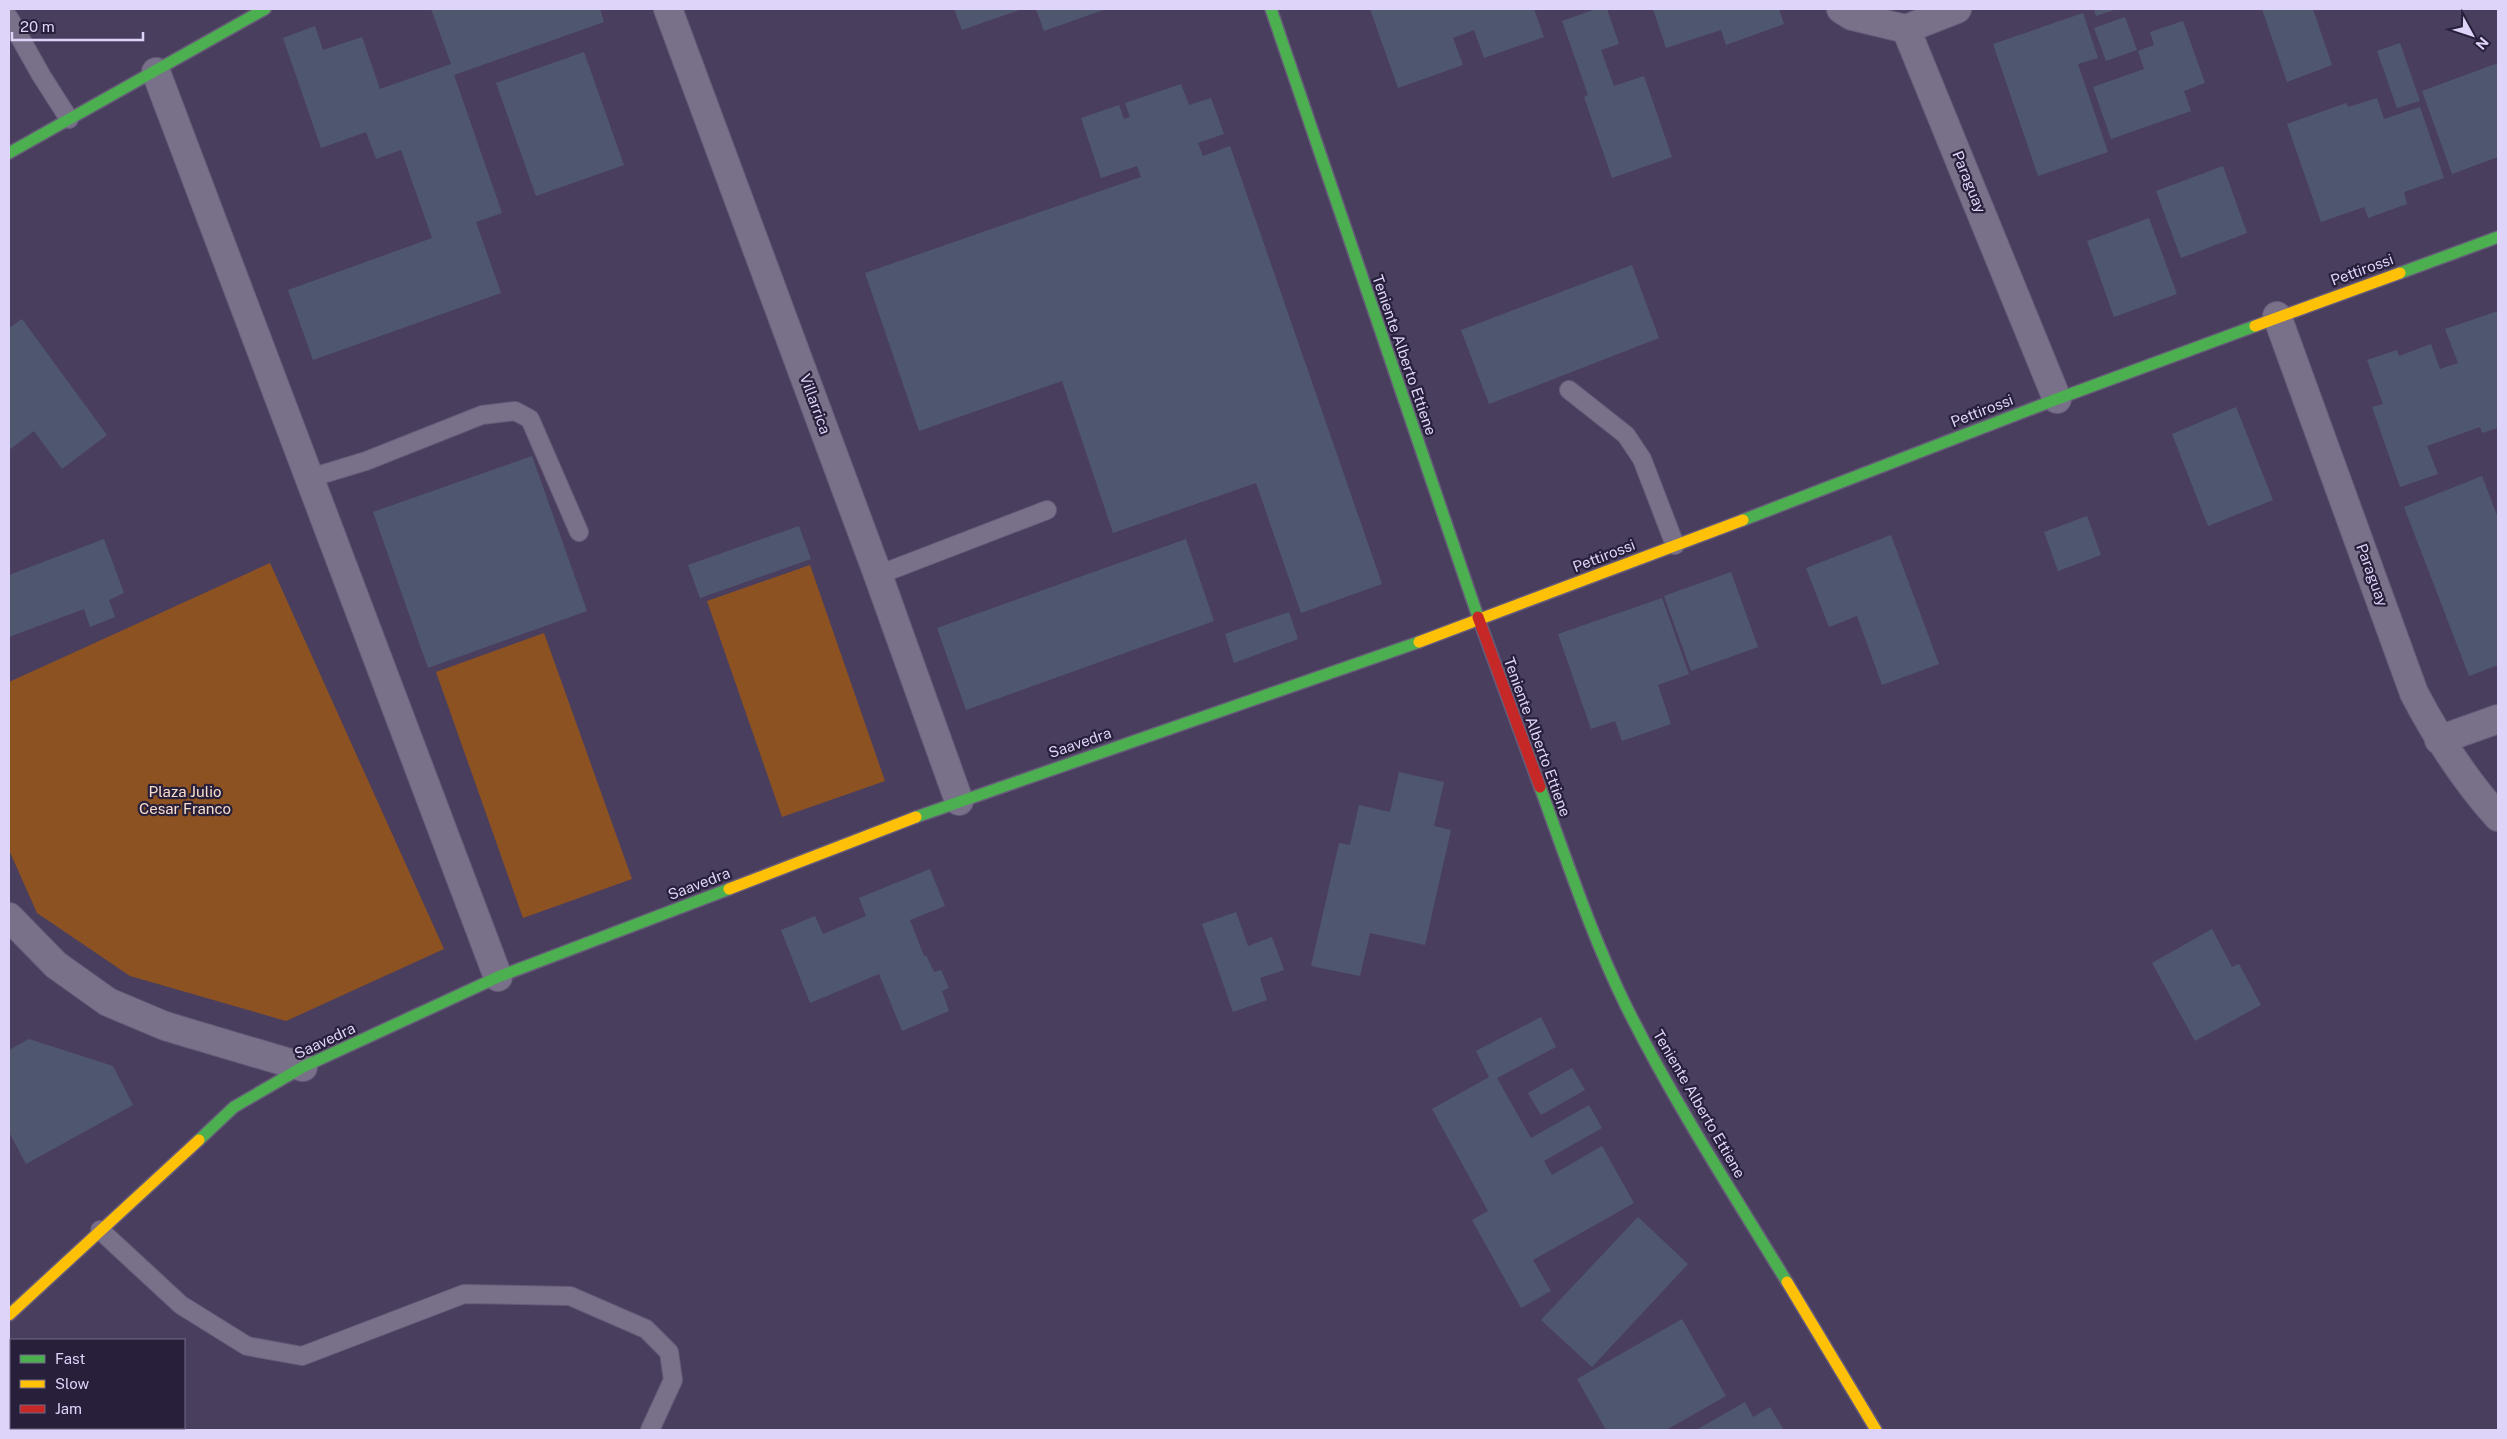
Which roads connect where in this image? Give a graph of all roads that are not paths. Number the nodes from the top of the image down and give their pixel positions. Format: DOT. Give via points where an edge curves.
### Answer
graph roads {
  1 [pos="265,9"];
  2 [pos="668,9"];
  3 [pos="1841,9"];
  4 [pos="1957,9"];
  5 [pos="1275,10"];
  6 [pos="9,18"];
  7 [pos="1906,29"];
  8 [pos="156,72"];
  9 [pos="70,120"];
  10 [pos="9,153"];
  11 [pos="2498,237"];
  12 [pos="2277,316"];
  13 [pos="1569,390"];
  14 [pos="2057,399"];
  15 [pos="310,478"];
  16 [pos="1047,510"];
  17 [pos="579,532"];
  18 [pos="1676,545"];
  19 [pos="878,575"];
  20 [pos="1479,621"];
  21 [pos="2498,719"];
  22 [pos="2439,740"];
  23 [pos="959,801"];
  24 [pos="2498,817"];
  25 [pos="9,916"];
  26 [pos="498,977"];
  27 [pos="303,1067"];
  28 [pos="100,1230"];
  29 [pos="9,1316"];
  30 [pos="650,1430"];
  31 [pos="1876,1430"];
  1 -- 8 [label="street"];
  2 -- 19 [label="street, Villarrica"];
  3 -- 7 [label="street" via="1852,16"];
  4 -- 7 [label="street"];
  5 -- 20 [label="street, Teniente Alberto Ettiene"];
  6 -- 9 [label="lane"];
  7 -- 14 [label="street, Paraguay"];
  8 -- 9 [label="street"];
  8 -- 15 [label="street"];
  9 -- 10 [label="street"];
  11 -- 12 [label="street, Pettirossi"];
  12 -- 14 [label="street, Pettirossi"];
  12 -- 22 [label="street, Paraguay" via="2414,693"];
  13 -- 18 [label="lane" via="1626,435 1642,459"];
  14 -- 18 [label="street, Pettirossi"];
  15 -- 17 [label="lane" via="366,461 482,415 515,411 530,419"];
  15 -- 26 [label="street"];
  16 -- 19 [label="lane"];
  18 -- 20 [label="street, Pettirossi"];
  19 -- 23 [label="street, Villarrica"];
  20 -- 23 [label="street, Saavedra"];
  20 -- 31 [label="street, Teniente Alberto Ettiene" via="1582,903 1627,1007 1682,1109"];
  21 -- 22 [label="street"];
  22 -- 24 [label="street, Paraguay"];
  23 -- 26 [label="street, Saavedra"];
  25 -- 27 [label="street" via="56,965 108,1002 165,1026"];
  26 -- 27 [label="street, Saavedra"];
  27 -- 28 [label="street, Saavedra" via="234,1107"];
  28 -- 29 [label="street, Saavedra"];
  28 -- 30 [label="lane" via="181,1305 247,1346 302,1356 464,1294 570,1296 646,1329 669,1352 672,1380"];
}
